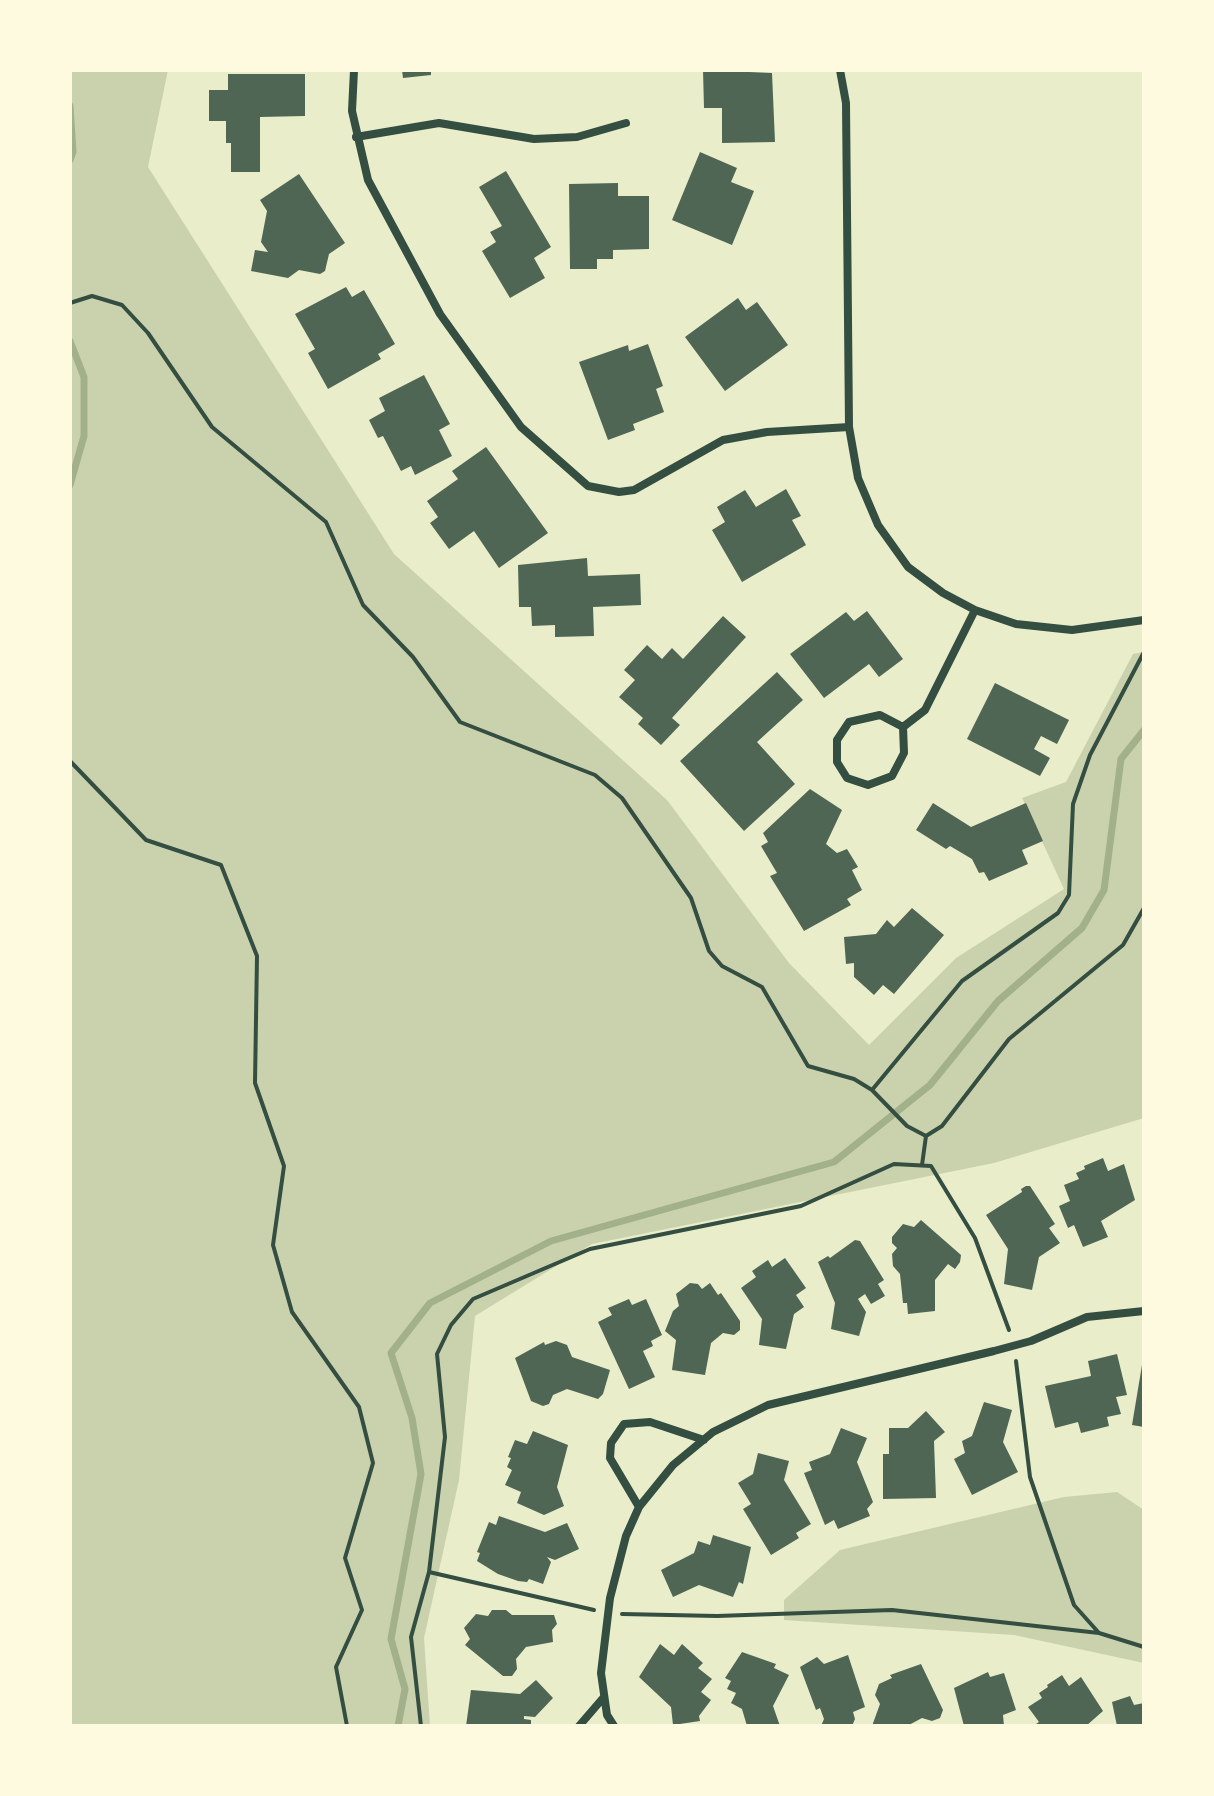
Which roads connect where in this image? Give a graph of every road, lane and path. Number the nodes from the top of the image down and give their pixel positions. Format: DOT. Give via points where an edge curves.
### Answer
graph roads {
  1 [pos="354,70"];
  2 [pos="840,70"];
  3 [pos="626,123"];
  4 [pos="356,137"];
  5 [pos="70,303"];
  6 [pos="849,427"];
  7 [pos="975,610"];
  8 [pos="1144,620"];
  9 [pos="1144,652"];
  10 [pos="903,727"];
  11 [pos="70,761"];
  12 [pos="1144,908"];
  13 [pos="872,1090"];
  14 [pos="926,1136"];
  15 [pos="922,1166"];
  16 [pos="1144,1311"];
  17 [pos="1014,1345"];
  18 [pos="704,1440"];
  19 [pos="639,1507"];
  20 [pos="429,1572"];
  21 [pos="608,1613"];
  22 [pos="1099,1633"];
  23 [pos="1144,1647"];
  24 [pos="604,1697"];
  25 [pos="347,1726"];
  26 [pos="421,1726"];
  27 [pos="579,1726"];
  28 [pos="614,1726"];
  1 -- 4 [label="street"];
  2 -- 6 [label="street" via="846,103"];
  3 -- 4 [label="street" via="577,137 534,139 439,123"];
  4 -- 6 [label="street" via="368,180 440,314 521,427 588,486 634,490 723,440"];
  5 -- 13 [label="path" via="92,296 122,305 148,333 212,427 326,522 363,605 413,657 460,722 595,775 622,798 691,898 709,951 722,966 762,987 808,1066"];
  6 -- 7 [label="street" via="858,478 878,525 908,567"];
  7 -- 8 [label="street" via="1016,624 1072,630"];
  7 -- 10 [label="street" via="925,710"];
  9 -- 13 [label="path" via="1090,755 1073,804 1069,895 1058,913 962,981"];
  10 -- 10 [label="street" via="904,753 892,776 868,785 847,778 837,762 837,740 849,722 880,715"];
  11 -- 25 [label="path" via="146,840 221,865 257,956 255,1083 284,1166 273,1245 292,1312 359,1407 373,1463 345,1558 362,1610 336,1667"];
  12 -- 14 [label="path" via="1123,945 1009,1039 942,1126"];
  13 -- 14 [label="path" via="907,1126"];
  14 -- 15 [label="path"];
  15 -- 17 [label="path" via="931,1166 975,1238"];
  15 -- 20 [label="path" via="894,1164 801,1206 590,1249 473,1299 451,1325 437,1354 445,1437"];
  16 -- 17 [label="street" via="1087,1317"];
  17 -- 18 [label="street" via="768,1405"];
  17 -- 22 [label="path" via="1030,1477 1074,1605"];
  18 -- 19 [label="street" via="673,1465"];
  18 -- 19 [label="street" via="650,1422 624,1424 611,1443 610,1458"];
  19 -- 21 [label="street" via="626,1536"];
  20 -- 21 [label="path"];
  20 -- 26 [label="path" via="411,1637"];
  21 -- 22 [label="path" via="717,1616 892,1610"];
  21 -- 24 [label="street" via="601,1673"];
  22 -- 23 [label="path"];
  24 -- 27 [label="street"];
  24 -- 28 [label="street"];
}
